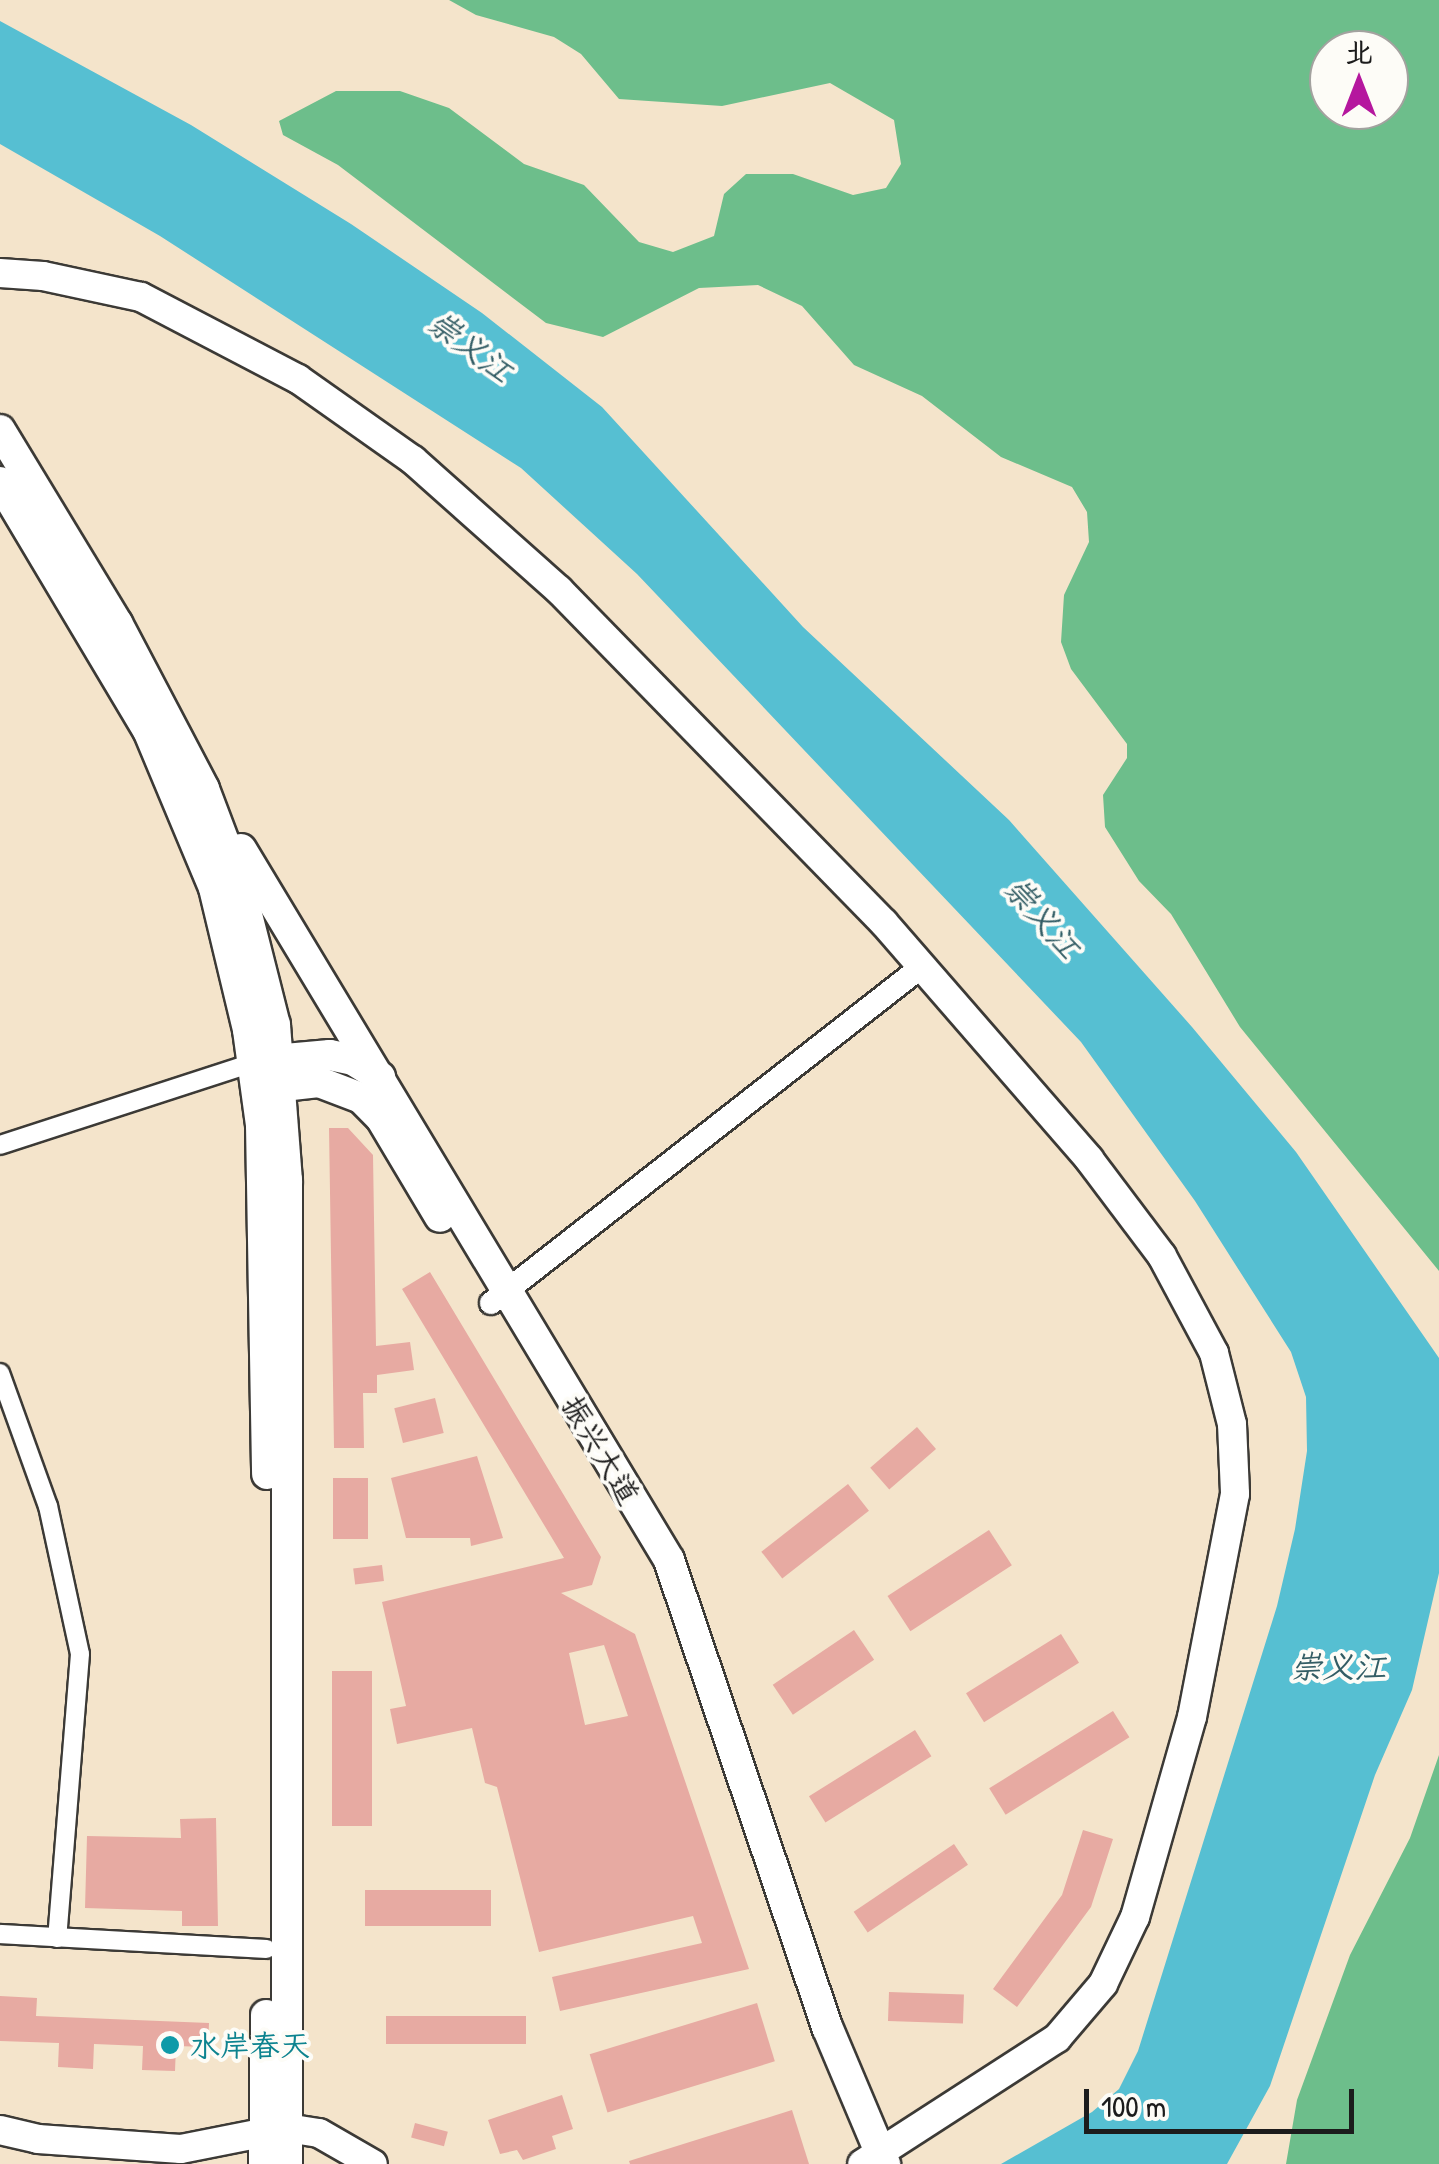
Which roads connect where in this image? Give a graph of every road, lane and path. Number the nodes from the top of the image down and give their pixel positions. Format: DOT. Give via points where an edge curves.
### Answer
graph roads {
  1 [pos="0,273"];
  2 [pos="0,430"];
  3 [pos="0,482"];
  4 [pos="204,790"];
  5 [pos="920,968"];
  6 [pos="267,1074"];
  7 [pos="387,1107"];
  8 [pos="0,1145"];
  9 [pos="500,1298"];
  10 [pos="0,1373"];
  11 [pos="0,1934"];
  12 [pos="57,1938"];
  13 [pos="267,1950"];
  14 [pos="0,2130"];
  15 [pos="276,2149"];
  16 [pos="871,2161"];
  17 [pos="373,2164"];
  1 -- 5 [label="main road" via="141,297 298,379 413,460 560,590"];
  2 -- 4 [label="main road" via="117,623"];
  3 -- 6 [label="main road" via="98,638 182,800"];
  4 -- 6 [label="main road" via="238,879"];
  4 -- 7 [label="main road, 振兴大道"];
  5 -- 9 [label="street"];
  5 -- 16 [label="main road" via="1089,1159 1162,1256 1214,1352 1232,1424 1235,1494 1192,1717 1135,1917 1102,1984 1058,2038"];
  6 -- 7 [label="main road" via="334,1084"];
  6 -- 8 [label="street"];
  6 -- 13 [label="main road"];
  6 -- 15 [label="main road" via="287,1180"];
  7 -- 9 [label="main road, 振兴大道"];
  9 -- 16 [label="main road, 振兴大道" via="669,1560"];
  10 -- 12 [label="street" via="48,1506 80,1654"];
  11 -- 12 [label="street"];
  12 -- 13 [label="street"];
  13 -- 15 [label="main road"];
  14 -- 15 [label="main road" via="38,2139 182,2149"];
  15 -- 17 [label="main road" via="320,2132"];
}
